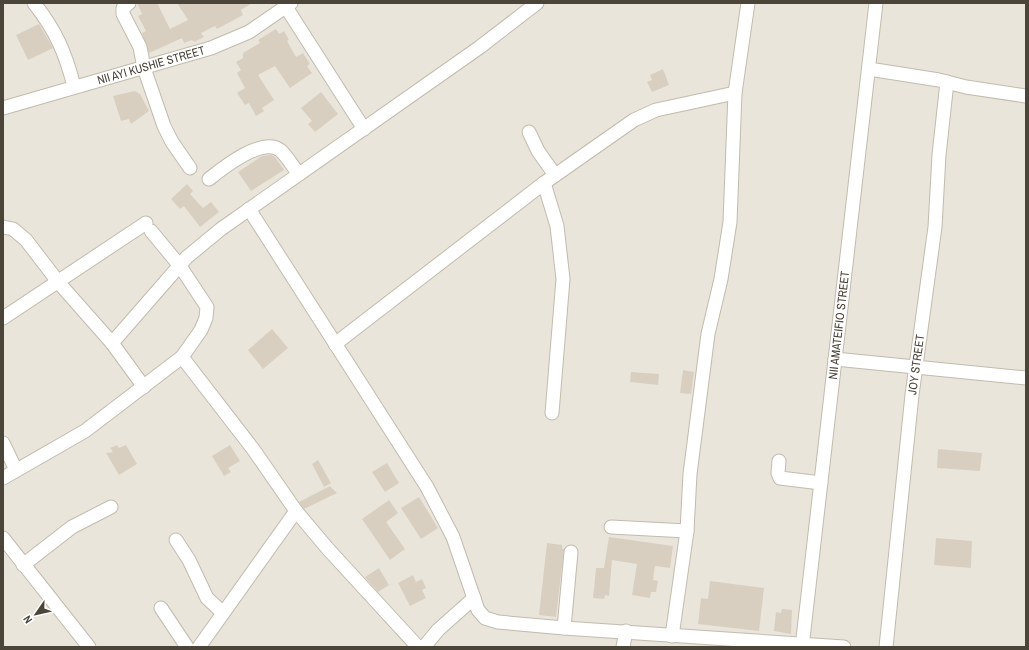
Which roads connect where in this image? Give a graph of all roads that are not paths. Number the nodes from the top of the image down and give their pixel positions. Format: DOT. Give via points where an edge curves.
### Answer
graph roads {
  1 [pos="34,3"];
  2 [pos="129,3"];
  3 [pos="538,3"];
  4 [pos="748,3"];
  5 [pos="876,3"];
  6 [pos="288,5"];
  7 [pos="144,68"];
  8 [pos="869,69"];
  9 [pos="947,82"];
  10 [pos="74,86"];
  11 [pos="734,93"];
  12 [pos="1026,96"];
  13 [pos="3,108"];
  14 [pos="364,129"];
  15 [pos="529,132"];
  16 [pos="190,168"];
  17 [pos="299,174"];
  18 [pos="555,175"];
  19 [pos="209,179"];
  20 [pos="544,183"];
  21 [pos="249,209"];
  22 [pos="3,226"];
  23 [pos="180,266"];
  24 [pos="59,282"];
  25 [pos="3,318"];
  26 [pos="112,343"];
  27 [pos="334,344"];
  28 [pos="182,357"];
  29 [pos="835,359"];
  30 [pos="916,367"];
  31 [pos="1026,378"];
  32 [pos="144,387"];
  33 [pos="552,413"];
  34 [pos="3,443"];
  35 [pos="779,461"];
  36 [pos="16,470"];
  37 [pos="3,478"];
  38 [pos="821,484"];
  39 [pos="111,507"];
  40 [pos="296,511"];
  41 [pos="610,527"];
  42 [pos="686,531"];
  43 [pos="3,538"];
  44 [pos="176,540"];
  45 [pos="571,552"];
  46 [pos="23,565"];
  47 [pos="474,598"];
  48 [pos="161,608"];
  49 [pos="223,613"];
  50 [pos="564,628"];
  51 [pos="626,631"];
  52 [pos="672,636"];
  53 [pos="802,645"];
  54 [pos="89,647"];
  55 [pos="187,647"];
  56 [pos="199,647"];
  57 [pos="418,647"];
  58 [pos="424,647"];
  59 [pos="623,647"];
  60 [pos="844,647"];
  61 [pos="886,647"];
  1 -- 10 [label="street" via="55,31"];
  2 -- 7 [label="street" via="123,8 123,14 140,47"];
  3 -- 14 [label="street"];
  4 -- 11 [label="street"];
  5 -- 8 [label="street, NII AMATEIFIO STREET"];
  6 -- 7 [label="street, NII AYI KUSHIE STREET" via="249,32 230,41"];
  6 -- 14 [label="street"];
  7 -- 10 [label="street, NII AYI KUSHIE STREET"];
  7 -- 16 [label="street" via="164,126"];
  8 -- 9 [label="street"];
  8 -- 29 [label="street, NII AMATEIFIO STREET"];
  9 -- 12 [label="street"];
  9 -- 30 [label="street, JOY STREET" via="935,227"];
  10 -- 13 [label="street, NII AYI KUSHIE STREET"];
  11 -- 18 [label="street" via="650,112 634,120"];
  11 -- 42 [label="street" via="730,222 721,279 708,334 690,474"];
  14 -- 17 [label="street"];
  15 -- 18 [label="street" via="538,151"];
  17 -- 19 [label="street" via="279,150 268,146 234,159"];
  17 -- 21 [label="street"];
  18 -- 20 [label="street"];
  20 -- 27 [label="street"];
  20 -- 33 [label="street" via="557,226 563,279"];
  21 -- 23 [label="street" via="187,257"];
  21 -- 27 [label="street"];
  22 -- 24 [label="street" via="13,229 26,240"];
  23 -- 24 [label="street" via="148,227"];
  23 -- 26 [label="street"];
  23 -- 28 [label="street" via="206,307 206,318 201,330"];
  24 -- 25 [label="street"];
  24 -- 26 [label="street"];
  26 -- 32 [label="street"];
  27 -- 47 [label="street" via="428,487 453,537"];
  28 -- 32 [label="street"];
  28 -- 40 [label="street" via="253,449"];
  29 -- 30 [label="street"];
  29 -- 38 [label="street, NII AMATEIFIO STREET"];
  30 -- 31 [label="street"];
  30 -- 61 [label="street, JOY STREET"];
  32 -- 36 [label="street" via="85,431"];
  34 -- 36 [label="street"];
  35 -- 38 [label="street" via="780,478"];
  36 -- 37 [label="street"];
  38 -- 53 [label="street, NII AMATEIFIO STREET"];
  39 -- 46 [label="street" via="72,527"];
  40 -- 49 [label="street"];
  40 -- 57 [label="street"];
  41 -- 42 [label="street"];
  42 -- 52 [label="street"];
  43 -- 46 [label="street"];
  44 -- 49 [label="street" via="189,560 207,598"];
  45 -- 50 [label="street"];
  46 -- 54 [label="street"];
  47 -- 50 [label="street" via="478,610 485,618 498,622"];
  47 -- 58 [label="street" via="438,630"];
  48 -- 55 [label="street"];
  49 -- 56 [label="street"];
  50 -- 51 [label="street"];
  51 -- 52 [label="street"];
  51 -- 59 [label="street"];
  52 -- 53 [label="street"];
  53 -- 60 [label="street"];
}
